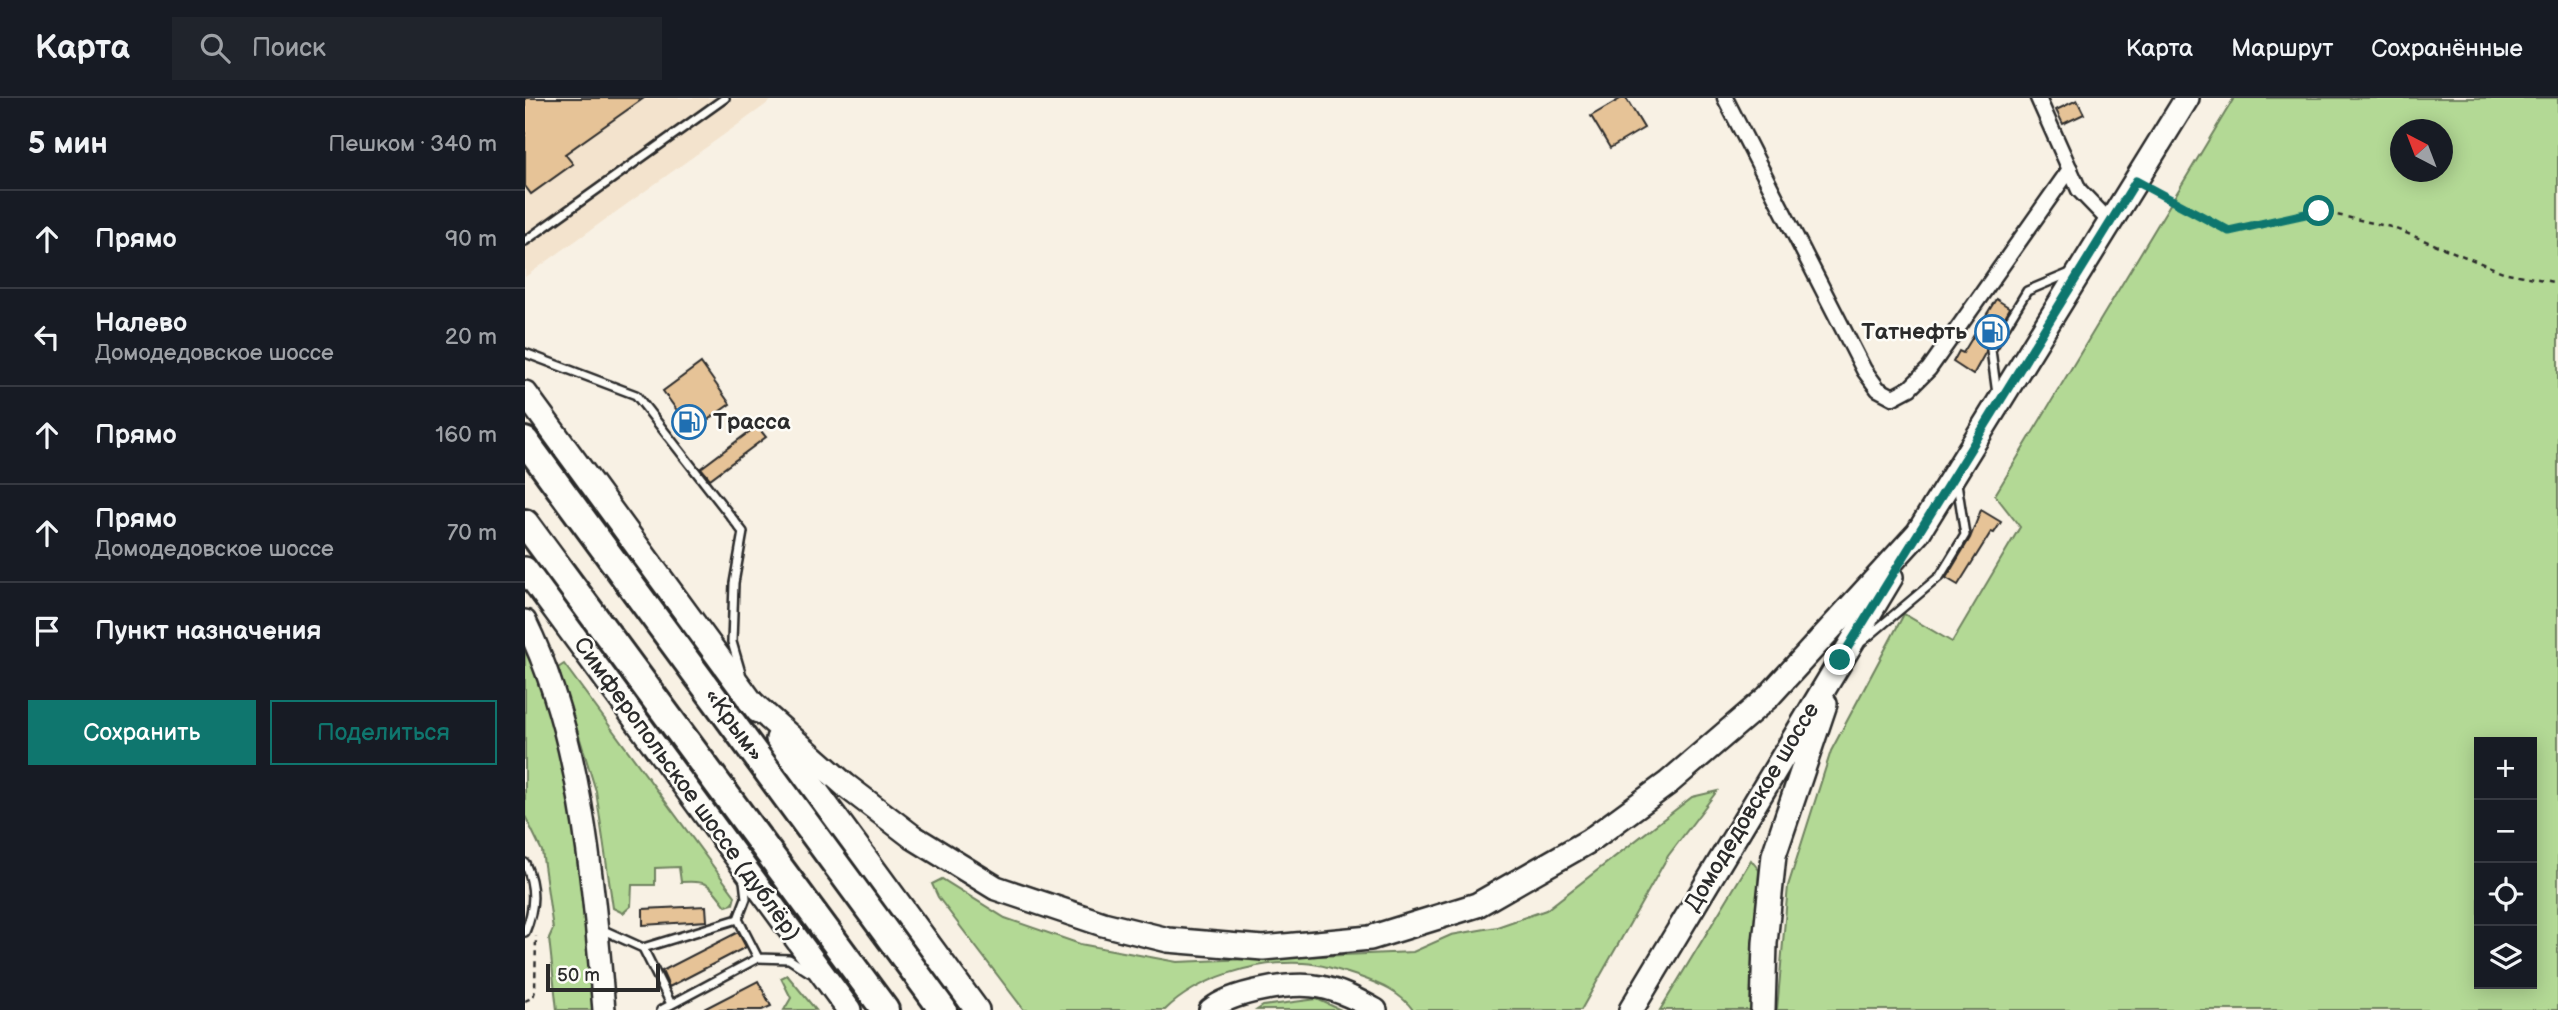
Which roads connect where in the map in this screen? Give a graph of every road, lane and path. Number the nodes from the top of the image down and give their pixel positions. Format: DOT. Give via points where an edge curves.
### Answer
graph roads {
  1 [pos="725,98"];
  2 [pos="1725,98"];
  3 [pos="2038,98"];
  4 [pos="2187,98"];
  5 [pos="2070,169"];
  6 [pos="2136,181"];
  7 [pos="2111,223"];
  8 [pos="525,241"];
  9 [pos="2083,267"];
  10 [pos="2558,283"];
  11 [pos="525,353"];
  12 [pos="525,393"];
  13 [pos="1999,403"];
  14 [pos="525,441"];
  15 [pos="1955,473"];
  16 [pos="525,523"];
  17 [pos="1918,533"];
  18 [pos="525,569"];
  19 [pos="525,621"];
  20 [pos="1840,660"];
  21 [pos="750,701"];
  22 [pos="726,842"];
  23 [pos="525,863"];
  24 [pos="533,911"];
  25 [pos="738,919"];
  26 [pos="596,927"];
  27 [pos="525,932"];
  28 [pos="643,948"];
  29 [pos="758,958"];
  30 [pos="835,990"];
  31 [pos="525,1001"];
  32 [pos="671,1004"];
  33 [pos="604,1010"];
  34 [pos="661,1010"];
  35 [pos="849,1010"];
  36 [pos="885,1010"];
  37 [pos="943,1010"];
  38 [pos="977,1010"];
  39 [pos="1210,1010"];
  40 [pos="1376,1010"];
  41 [pos="1631,1010"];
  42 [pos="1763,1010"];
  1 -- 8 [label="lane"];
  2 -- 5 [label="street" via="1864,370 1878,389 1893,397 1929,369"];
  3 -- 5 [label="street"];
  4 -- 6 [label="main road"];
  5 -- 7 [label="street" via="2079,190"];
  6 -- 7 [label="main road"];
  6 -- 10 [label="path" via="2229,231 2319,211 2391,228 2503,272"];
  7 -- 9 [label="main road"];
  9 -- 13 [label="main road"];
  9 -- 13 [label="lane" via="2027,291 1991,350"];
  11 -- 21 [label="lane" via="636,395 743,532 734,583 732,642"];
  12 -- 21 [label="main road"];
  13 -- 15 [label="main road"];
  14 -- 37 [label="highway, «Крым»"];
  15 -- 17 [label="main road"];
  15 -- 20 [label="lane" via="1965,535 1940,576"];
  16 -- 36 [label="highway"];
  17 -- 20 [label="main road, Домодедовское шоссе"];
  17 -- 21 [label="main road" via="1768,697 1668,783 1588,841 1477,905 1370,938 1263,948 1168,940 996,888 913,837 845,785"];
  18 -- 22 [label="main road, Симферопольское шоссе (дублёр)"];
  19 -- 26 [label="main road" via="559,708 579,804"];
  20 -- 41 [label="main road, Домодедовское шоссе"];
  20 -- 42 [label="main road" via="1774,855"];
  21 -- 38 [label="main road"];
  22 -- 25 [label="lane" via="744,879 746,898"];
  22 -- 30 [label="main road, Симферопольское шоссе (дублёр)"];
  23 -- 24 [label="lane"];
  24 -- 27 [label="lane"];
  24 -- 31 [label="path" via="535,991"];
  25 -- 28 [label="lane"];
  25 -- 29 [label="lane"];
  26 -- 28 [label="lane"];
  26 -- 33 [label="main road"];
  28 -- 32 [label="lane"];
  29 -- 30 [label="lane" via="789,960"];
  29 -- 32 [label="lane"];
  30 -- 35 [label="main road, Симферопольское шоссе (дублёр)"];
  32 -- 34 [label="lane"];
  39 -- 40 [label="main road" via="1252,991 1318,986"];
}
